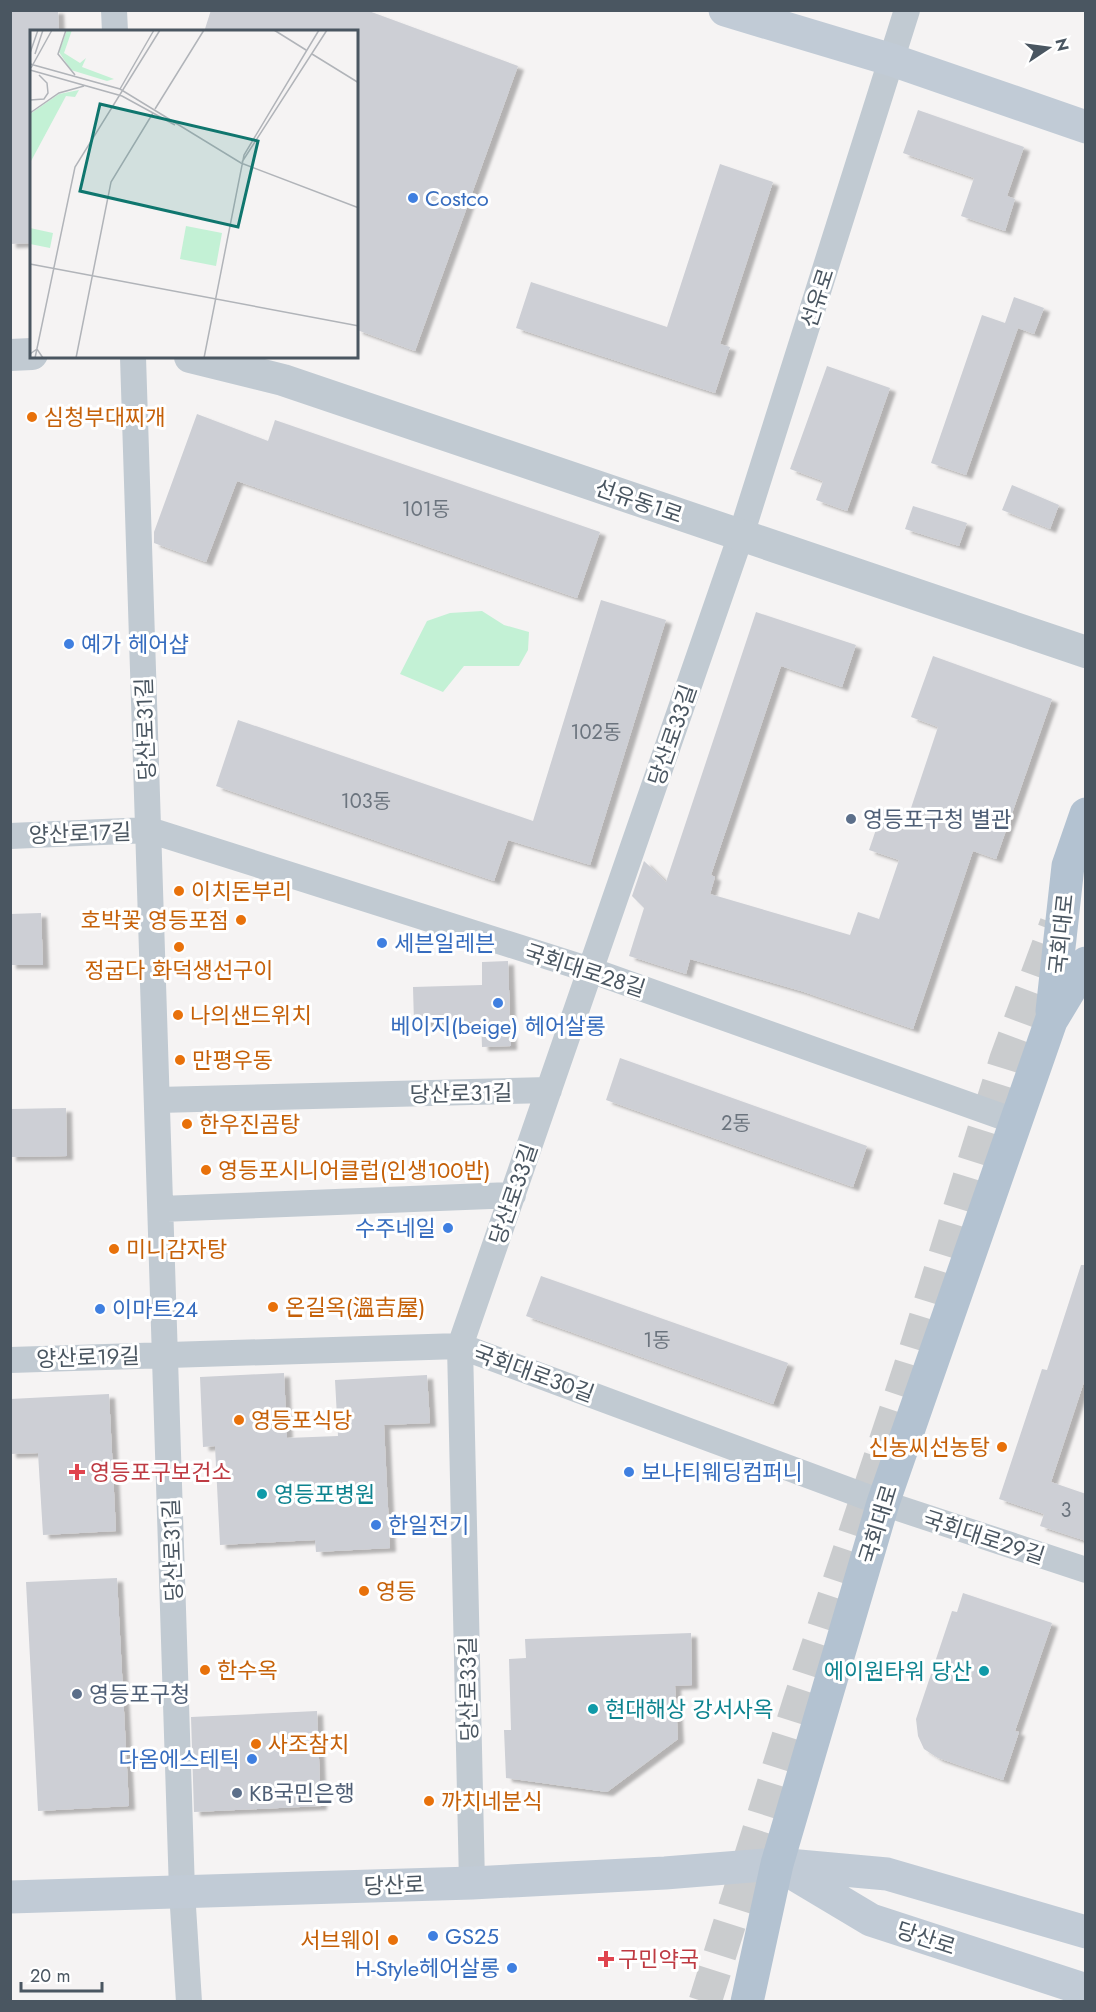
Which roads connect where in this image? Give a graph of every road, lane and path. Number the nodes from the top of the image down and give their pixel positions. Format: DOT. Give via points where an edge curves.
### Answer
graph roads {
  1 [pos="114,10"];
  2 [pos="725,10"];
  3 [pos="907,10"];
  4 [pos="115,30"];
  5 [pos="892,60"];
  6 [pos="1086,127"];
  7 [pos="30,354"];
  8 [pos="10,355"];
  9 [pos="133,358"];
  10 [pos="194,358"];
  11 [pos="741,535"];
  12 [pos="1086,652"];
  13 [pos="1086,814"];
  14 [pos="149,830"];
  15 [pos="10,836"];
  16 [pos="1086,963"];
  17 [pos="590,970"];
  18 [pos="1051,1021"];
  19 [pos="549,1090"];
  20 [pos="158,1100"];
  21 [pos="1017,1122"];
  22 [pos="513,1195"];
  23 [pos="161,1209"];
  24 [pos="460,1346"];
  25 [pos="166,1355"];
  26 [pos="10,1360"];
  27 [pos="883,1503"];
  28 [pos="1086,1570"];
  29 [pos="777,1864"];
  30 [pos="472,1882"];
  31 [pos="182,1891"];
  32 [pos="10,1897"];
  33 [pos="1086,1932"];
  34 [pos="1086,1990"];
  35 [pos="189,2001"];
  36 [pos="747,2001"];
  1 -- 4 [label="street"];
  2 -- 5 [label="main road"];
  3 -- 5 [label="street, 선유로"];
  5 -- 6 [label="main road"];
  5 -- 11 [label="street, 선유로"];
  7 -- 8 [label="street"];
  9 -- 14 [label="street, 당산로31길"];
  10 -- 11 [label="street, 선유동1로" via="283,380"];
  11 -- 12 [label="street, 선유동1로"];
  11 -- 17 [label="street, 당산로33길"];
  13 -- 18 [label="main road, 국회대로" via="1068,866"];
  14 -- 15 [label="street, 양산로17길"];
  14 -- 17 [label="street, 국회대로28길"];
  14 -- 20 [label="street, 당산로31길"];
  16 -- 18 [label="main road, 국회대로"];
  17 -- 19 [label="street, 당산로33길"];
  17 -- 21 [label="street, 국회대로28길"];
  18 -- 21 [label="main road, 국회대로"];
  19 -- 20 [label="street, 당산로31길"];
  19 -- 22 [label="street, 당산로33길"];
  20 -- 23 [label="street, 당산로31길"];
  21 -- 27 [label="main road, 국회대로"];
  22 -- 23 [label="street"];
  22 -- 24 [label="street, 당산로33길"];
  23 -- 25 [label="street, 당산로31길"];
  24 -- 25 [label="street, 국회대로30길"];
  24 -- 27 [label="street, 국회대로30길"];
  24 -- 30 [label="street, 당산로33길"];
  25 -- 26 [label="street, 양산로19길"];
  25 -- 31 [label="street, 당산로31길"];
  27 -- 28 [label="street, 국회대로29길"];
  27 -- 29 [label="main road, 국회대로"];
  29 -- 30 [label="main road, 당산로"];
  29 -- 33 [label="main road, 당산로" via="887,1874"];
  29 -- 34 [label="main road, 당산로" via="871,1920"];
  29 -- 36 [label="main road, 국회대로"];
  30 -- 31 [label="main road, 당산로"];
  31 -- 32 [label="main road, 당산로"];
  31 -- 35 [label="street, 당산로31길"];
}
